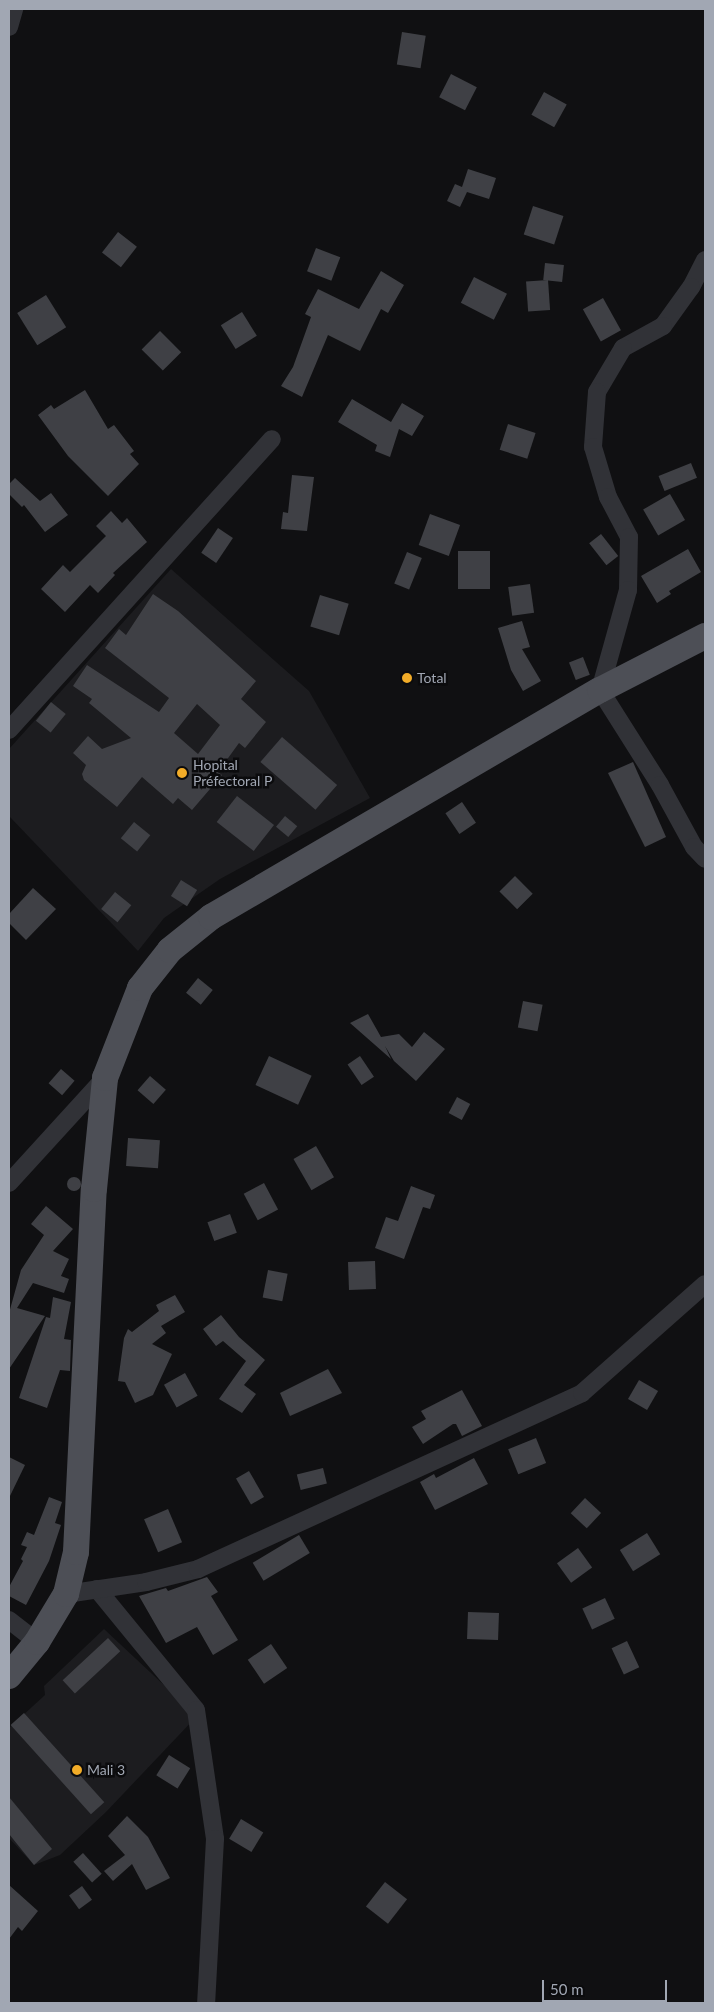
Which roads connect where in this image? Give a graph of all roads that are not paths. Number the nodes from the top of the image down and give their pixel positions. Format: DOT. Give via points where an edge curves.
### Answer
graph roads {
  1 [pos="14,9"];
  2 [pos="9,27"];
  3 [pos="705,260"];
  4 [pos="272,438"];
  5 [pos="705,636"];
  6 [pos="600,690"];
  7 [pos="10,726"];
  8 [pos="705,858"];
  9 [pos="105,1078"];
  10 [pos="9,1183"];
  11 [pos="705,1284"];
  12 [pos="97,1589"];
  13 [pos="66,1594"];
  14 [pos="9,1620"];
  15 [pos="37,1642"];
  16 [pos="9,1676"];
  17 [pos="206,2003"];
  1 -- 2 [label="street"];
  3 -- 6 [label="street" via="691,287 663,326 623,348 597,392 593,447 608,497 629,537 628,590"];
  4 -- 7 [label="street"];
  5 -- 6 [label="main road"];
  6 -- 8 [label="street" via="660,785 694,847"];
  6 -- 9 [label="main road" via="211,917 170,950 140,988"];
  9 -- 10 [label="street"];
  9 -- 13 [label="main road" via="94,1189 76,1552"];
  11 -- 12 [label="street" via="582,1393 198,1569 146,1582"];
  12 -- 13 [label="street"];
  12 -- 17 [label="street" via="196,1710 215,1839"];
  13 -- 15 [label="main road"];
  14 -- 15 [label="street"];
  15 -- 16 [label="main road"];
}
